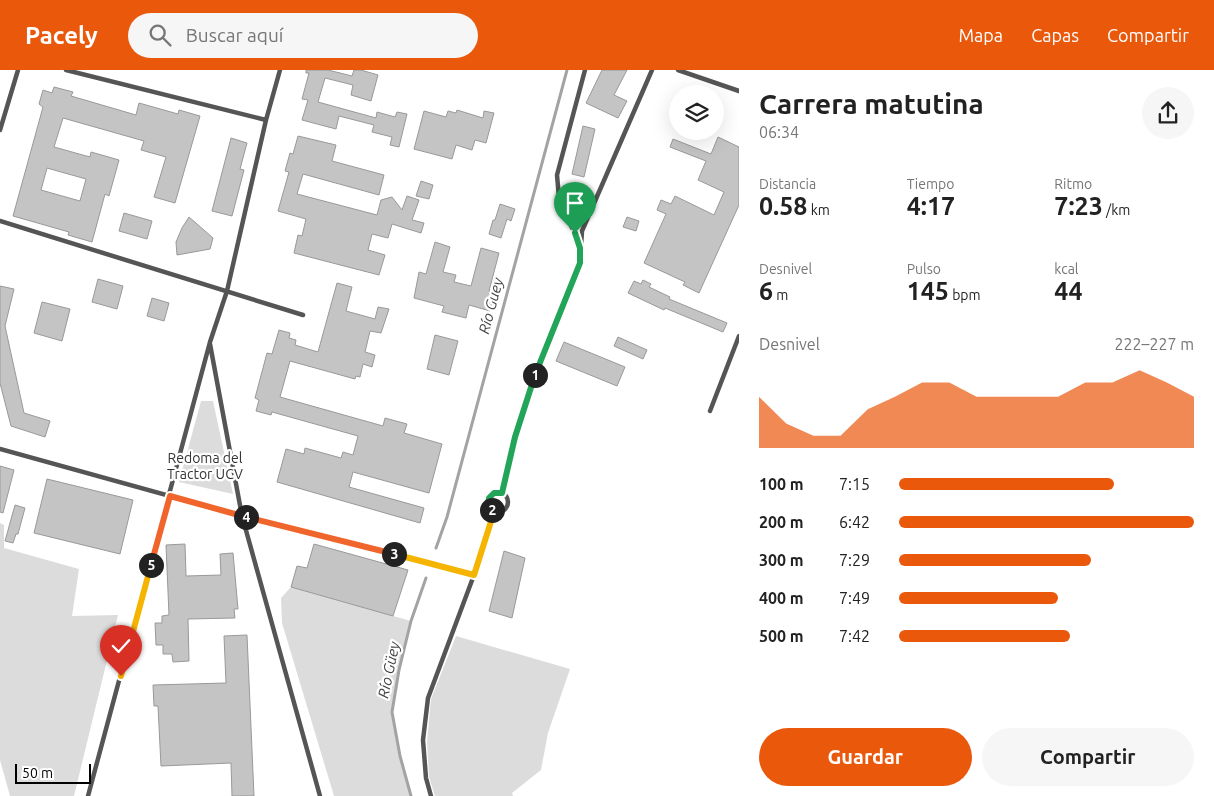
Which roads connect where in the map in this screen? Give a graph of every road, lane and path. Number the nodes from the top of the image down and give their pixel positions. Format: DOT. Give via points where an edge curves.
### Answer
graph roads {
  1 [pos="18,70"];
  2 [pos="66,70"];
  3 [pos="280,70"];
  4 [pos="585,70"];
  5 [pos="652,70"];
  6 [pos="678,70"];
  7 [pos="739,91"];
  8 [pos="266,120"];
  9 [pos="0,130"];
  10 [pos="0,222"];
  11 [pos="580,248"];
  12 [pos="227,291"];
  13 [pos="303,315"];
  14 [pos="739,336"];
  15 [pos="210,342"];
  16 [pos="710,411"];
  17 [pos="0,449"];
  18 [pos="502,493"];
  19 [pos="170,496"];
  20 [pos="494,512"];
  21 [pos="242,516"];
  22 [pos="474,575"];
  23 [pos="88,796"];
  24 [pos="320,796"];
  25 [pos="431,796"];
  1 -- 9 [label="lane"];
  2 -- 8 [label="lane"];
  3 -- 8 [label="lane"];
  4 -- 11 [label="lane" via="557,176 559,198"];
  5 -- 11 [label="lane" via="582,231"];
  6 -- 7 [label="lane"];
  8 -- 12 [label="lane"];
  10 -- 12 [label="lane"];
  11 -- 18 [label="lane" via="580,263 529,389"];
  12 -- 13 [label="lane"];
  12 -- 15 [label="lane"];
  14 -- 16 [label="lane"];
  15 -- 19 [label="lane"];
  15 -- 21 [label="lane"];
  17 -- 19 [label="lane"];
  18 -- 20 [label="lane" via="494,493 489,498 488,506"];
  18 -- 20 [label="lane" via="508,499 508,507 502,512"];
  19 -- 21 [label="lane"];
  19 -- 23 [label="lane"];
  20 -- 22 [label="lane"];
  21 -- 22 [label="lane"];
  21 -- 24 [label="lane"];
  22 -- 25 [label="lane" via="428,698 423,740"];
}
